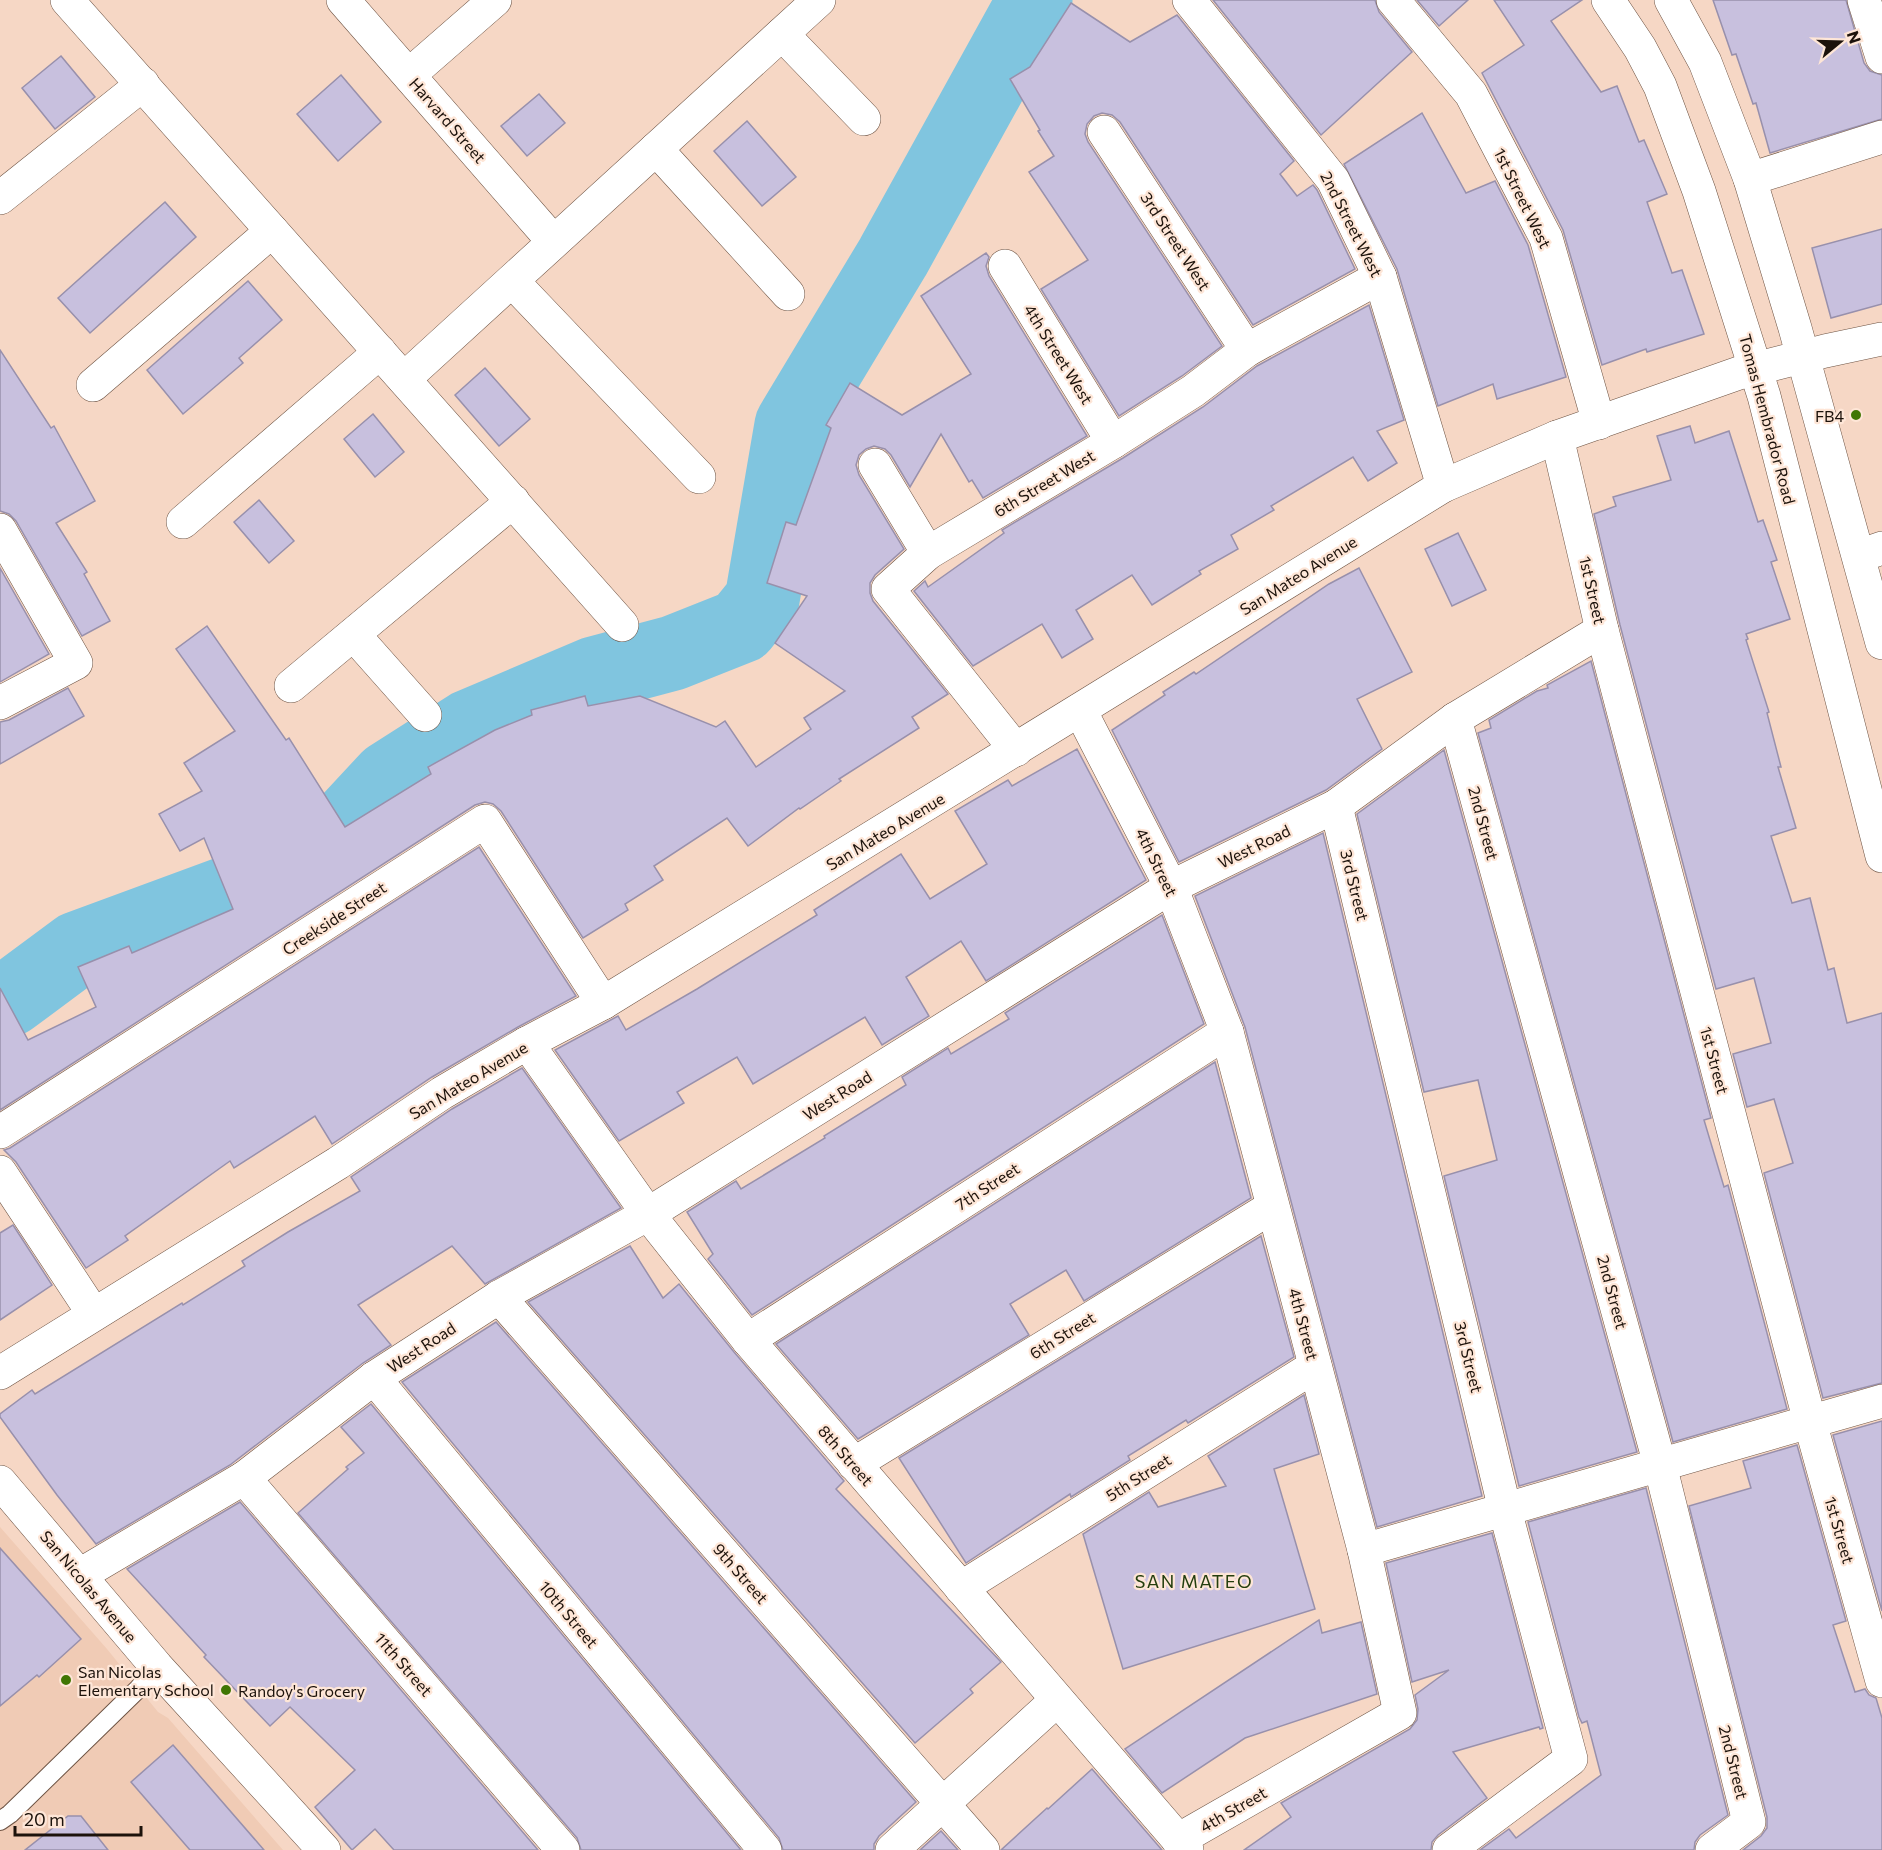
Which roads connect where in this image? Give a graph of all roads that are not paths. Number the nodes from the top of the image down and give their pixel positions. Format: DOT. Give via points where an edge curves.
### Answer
graph roads {
  1 [pos="67,0"];
  2 [pos="343,0"];
  3 [pos="495,0"];
  4 [pos="819,0"];
  5 [pos="1189,0"];
  6 [pos="1393,0"];
  7 [pos="1608,0"];
  8 [pos="1671,0"];
  9 [pos="1864,0"];
  10 [pos="782,34"];
  11 [pos="1882,57"];
  12 [pos="409,75"];
  13 [pos="143,84"];
  14 [pos="864,119"];
  15 [pos="1104,132"];
  16 [pos="1882,136"];
  17 [pos="656,149"];
  18 [pos="1750,179"];
  19 [pos="0,198"];
  20 [pos="272,231"];
  21 [pos="554,241"];
  22 [pos="1005,267"];
  23 [pos="1380,278"];
  24 [pos="512,281"];
  25 [pos="788,294"];
  26 [pos="1882,339"];
  27 [pos="1247,350"];
  28 [pos="380,351"];
  29 [pos="1802,357"];
  30 [pos="1755,369"];
  31 [pos="404,379"];
  32 [pos="93,385"];
  33 [pos="1599,423"];
  34 [pos="1557,437"];
  35 [pos="1113,442"];
  36 [pos="875,465"];
  37 [pos="699,477"];
  38 [pos="1443,486"];
  39 [pos="513,501"];
  40 [pos="183,522"];
  41 [pos="0,530"];
  42 [pos="1871,552"];
  43 [pos="928,553"];
  44 [pos="622,625"];
  45 [pos="1602,630"];
  46 [pos="354,635"];
  47 [pos="1882,643"];
  48 [pos="291,686"];
  49 [pos="0,703"];
  50 [pos="1080,710"];
  51 [pos="425,715"];
  52 [pos="1455,718"];
  53 [pos="1016,750"];
  54 [pos="1336,806"];
  55 [pos="1882,856"];
  56 [pos="1171,887"];
  57 [pos="603,1003"];
  58 [pos="1227,1032"];
  59 [pos="527,1043"];
  60 [pos="0,1132"];
  61 [pos="0,1172"];
  62 [pos="1272,1207"];
  63 [pos="648,1214"];
  64 [pos="499,1297"];
  65 [pos="93,1313"];
  66 [pos="748,1340"];
  67 [pos="1315,1366"];
  68 [pos="0,1373"];
  69 [pos="374,1378"];
  70 [pos="1882,1401"];
  71 [pos="1810,1422"];
  72 [pos="854,1464"];
  73 [pos="1660,1465"];
  74 [pos="244,1478"];
  75 [pos="0,1482"];
  76 [pos="1505,1510"];
  77 [pos="1364,1550"];
  78 [pos="80,1575"];
  79 [pos="960,1588"];
  80 [pos="157,1667"];
  81 [pos="1882,1680"];
  82 [pos="1057,1700"];
  83 [pos="943,1804"];
  84 [pos="0,1821"];
  85 [pos="1183,1845"];
  86 [pos="324,1850"];
  87 [pos="563,1850"];
  88 [pos="765,1850"];
  89 [pos="892,1850"];
  90 [pos="983,1850"];
  91 [pos="1449,1850"];
  92 [pos="1712,1850"];
  1 -- 13 [label="street"];
  2 -- 12 [label="street, Harvard Street"];
  3 -- 12 [label="street"];
  4 -- 10 [label="street"];
  5 -- 23 [label="street, 2nd Street West" via="1333,180"];
  6 -- 33 [label="street, 1st Street West" via="1472,94 1546,238"];
  7 -- 30 [label="street, Tomas Hembrador Road" via="1660,86 1699,192"];
  8 -- 18 [label="street" via="1705,62"];
  9 -- 11 [label="street"];
  10 -- 14 [label="street"];
  10 -- 17 [label="street"];
  12 -- 21 [label="street, Harvard Street"];
  13 -- 19 [label="street"];
  13 -- 20 [label="street"];
  15 -- 27 [label="street, 3rd Street West"];
  16 -- 18 [label="street"];
  17 -- 21 [label="street"];
  17 -- 25 [label="street"];
  18 -- 29 [label="street"];
  20 -- 28 [label="street"];
  20 -- 32 [label="street"];
  21 -- 24 [label="street"];
  22 -- 35 [label="street, 4th Street West"];
  23 -- 27 [label="street, 6th Street West"];
  23 -- 38 [label="street, 2nd Street West"];
  24 -- 31 [label="street"];
  24 -- 37 [label="street"];
  26 -- 29 [label="street, San Mateo Avenue"];
  27 -- 35 [label="street, 6th Street West" via="1193,391"];
  28 -- 31 [label="street"];
  28 -- 40 [label="street"];
  29 -- 30 [label="street, San Mateo Avenue"];
  29 -- 42 [label="street"];
  30 -- 33 [label="street, San Mateo Avenue"];
  30 -- 55 [label="street, Tomas Hembrador Road"];
  31 -- 39 [label="street"];
  33 -- 34 [label="street, San Mateo Avenue"];
  34 -- 38 [label="street, San Mateo Avenue"];
  34 -- 45 [label="street, 1st Street"];
  35 -- 43 [label="street, 6th Street West"];
  36 -- 43 [label="street"];
  38 -- 50 [label="street, San Mateo Avenue"];
  39 -- 44 [label="street"];
  39 -- 46 [label="street"];
  41 -- 49 [label="street" via="76,663"];
  42 -- 47 [label="street"];
  43 -- 53 [label="street, 6th Street West" via="888,589"];
  45 -- 52 [label="street, West Road"];
  45 -- 71 [label="street, 1st Street"];
  46 -- 48 [label="street"];
  46 -- 51 [label="street"];
  50 -- 53 [label="street, San Mateo Avenue"];
  50 -- 56 [label="street, 4th Street"];
  52 -- 54 [label="street, West Road"];
  52 -- 73 [label="street, 2nd Street"];
  53 -- 57 [label="street, San Mateo Avenue"];
  54 -- 56 [label="street, West Road"];
  54 -- 76 [label="street, 3rd Street"];
  56 -- 58 [label="street, 4th Street"];
  56 -- 63 [label="street, West Road"];
  57 -- 59 [label="street, San Mateo Avenue"];
  57 -- 60 [label="street, Creekside Street" via="485,821"];
  58 -- 62 [label="street, 4th Street"];
  58 -- 66 [label="street, 7th Street"];
  59 -- 63 [label="street, 8th Street"];
  59 -- 65 [label="street, San Mateo Avenue"];
  61 -- 65 [label="street"];
  62 -- 67 [label="street, 4th Street"];
  62 -- 72 [label="street, 6th Street"];
  63 -- 64 [label="street, West Road"];
  63 -- 66 [label="street, 8th Street"];
  64 -- 69 [label="street, West Road"];
  64 -- 83 [label="street, 9th Street"];
  65 -- 68 [label="street, San Mateo Avenue"];
  66 -- 72 [label="street, 8th Street"];
  67 -- 77 [label="street, 4th Street"];
  67 -- 79 [label="street, 5th Street"];
  69 -- 74 [label="street, West Road"];
  69 -- 88 [label="street, 10th Street"];
  70 -- 71 [label="street"];
  71 -- 73 [label="street"];
  71 -- 81 [label="street, 1st Street"];
  72 -- 79 [label="street, 8th Street"];
  73 -- 76 [label="street"];
  73 -- 92 [label="street, 2nd Street" via="1749,1822"];
  74 -- 78 [label="street, West Road"];
  74 -- 87 [label="street, 11th Street"];
  75 -- 78 [label="street, San Nicolas Avenue"];
  76 -- 77 [label="street"];
  76 -- 91 [label="street, 3rd Street" via="1571,1759"];
  77 -- 85 [label="street, 4th Street" via="1401,1713"];
  78 -- 80 [label="street, San Nicolas Avenue"];
  79 -- 82 [label="street, 8th Street"];
  80 -- 84 [label="lane"];
  80 -- 86 [label="street, San Nicolas Avenue"];
  82 -- 83 [label="street"];
  82 -- 85 [label="street, 8th Street"];
  83 -- 89 [label="street"];
  83 -- 90 [label="street, 9th Street"];
}
